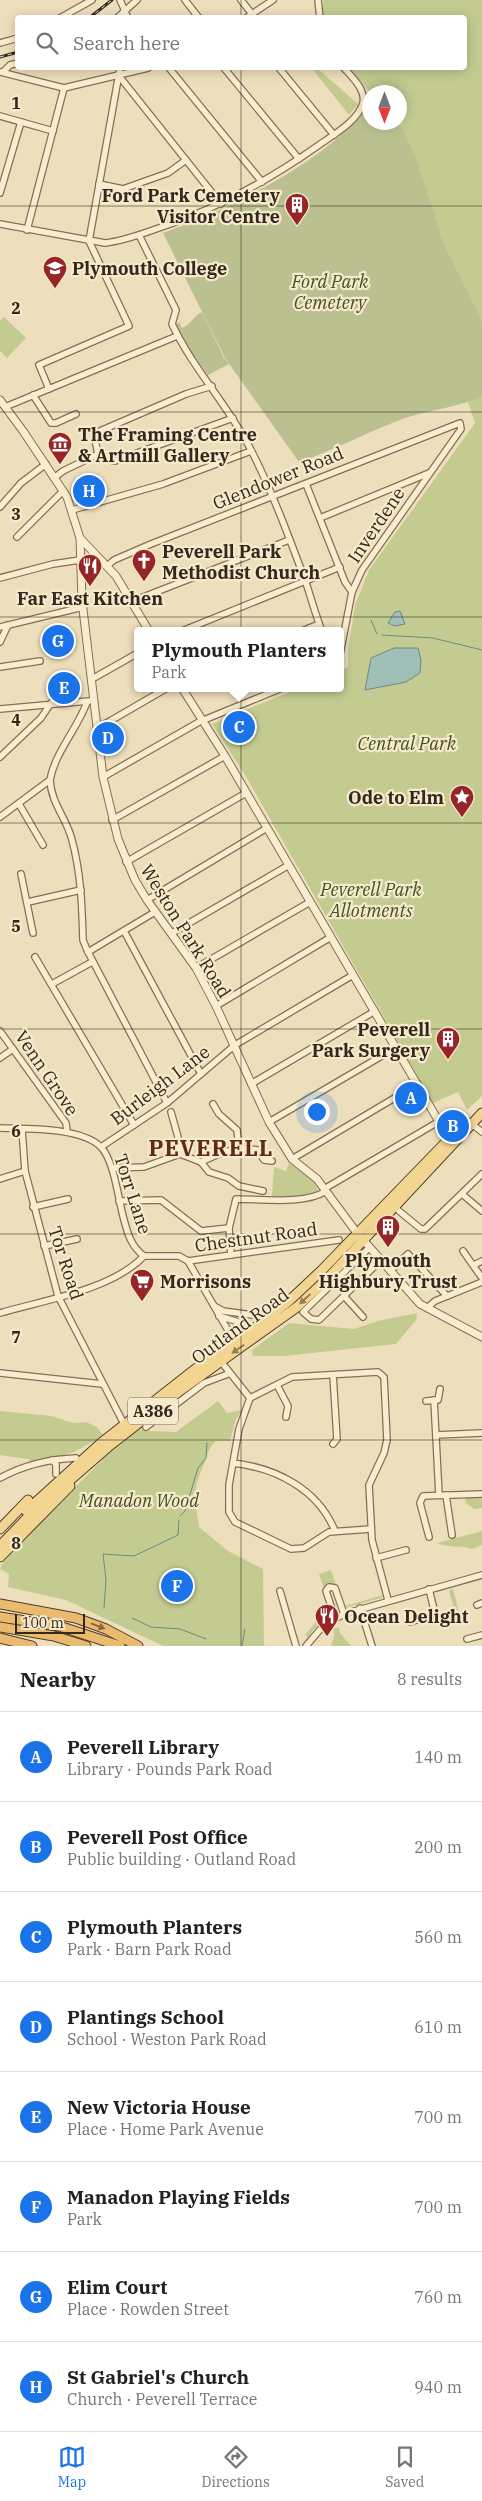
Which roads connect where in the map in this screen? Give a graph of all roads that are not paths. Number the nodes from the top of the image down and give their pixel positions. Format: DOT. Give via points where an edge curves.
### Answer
graph roads {
  1 [pos="92,0"];
  2 [pos="120,0"];
  3 [pos="137,0"];
  4 [pos="184,0"];
  5 [pos="241,0"];
  6 [pos="273,0"];
  7 [pos="318,0"];
  8 [pos="126,12"];
  9 [pos="252,14"];
  10 [pos="65,15"];
  11 [pos="196,15"];
  12 [pos="320,15"];
  13 [pos="15,39"];
  14 [pos="0,43"];
  15 [pos="15,64"];
  16 [pos="120,70"];
  17 [pos="141,70"];
  18 [pos="171,70"];
  19 [pos="226,70"];
  20 [pos="281,70"];
  21 [pos="346,70"];
  22 [pos="1,72"];
  23 [pos="119,76"];
  24 [pos="64,88"];
  25 [pos="0,116"];
  26 [pos="21,122"];
  27 [pos="53,131"];
  28 [pos="334,135"];
  29 [pos="300,159"];
  30 [pos="186,160"];
  31 [pos="262,182"];
  32 [pos="99,184"];
  33 [pos="0,193"];
  34 [pos="221,204"];
  35 [pos="0,224"];
  36 [pos="28,230"];
  37 [pos="139,235"];
  38 [pos="89,241"];
  39 [pos="177,336"];
  40 [pos="212,386"];
  41 [pos="49,389"];
  42 [pos="33,395"];
  43 [pos="0,400"];
  44 [pos="5,407"];
  45 [pos="76,414"];
  46 [pos="233,418"];
  47 [pos="461,424"];
  48 [pos="251,451"];
  49 [pos="98,454"];
  50 [pos="46,464"];
  51 [pos="431,472"];
  52 [pos="54,478"];
  53 [pos="306,484"];
  54 [pos="63,491"];
  55 [pos="272,497"];
  56 [pos="0,507"];
  57 [pos="72,510"];
  58 [pos="320,518"];
  59 [pos="79,535"];
  60 [pos="17,537"];
  61 [pos="289,540"];
  62 [pos="80,560"];
  63 [pos="107,566"];
  64 [pos="340,567"];
  65 [pos="0,578"];
  66 [pos="305,581"];
  67 [pos="352,592"];
  68 [pos="133,602"];
  69 [pos="83,607"];
  70 [pos="319,624"];
  71 [pos="8,625"];
  72 [pos="0,627"];
  73 [pos="148,627"];
  74 [pos="192,627"];
  75 [pos="312,627"];
  76 [pos="320,627"];
  77 [pos="344,633"];
  78 [pos="0,642"];
  79 [pos="134,655"];
  80 [pos="40,661"];
  81 [pos="0,667"];
  82 [pos="92,679"];
  83 [pos="160,692"];
  84 [pos="185,692"];
  85 [pos="272,692"];
  86 [pos="90,700"];
  87 [pos="51,703"];
  88 [pos="0,709"];
  89 [pos="203,721"];
  90 [pos="98,728"];
  91 [pos="225,756"];
  92 [pos="0,758"];
  93 [pos="103,777"];
  94 [pos="50,780"];
  95 [pos="246,792"];
  96 [pos="19,804"];
  97 [pos="0,817"];
  98 [pos="112,820"];
  99 [pos="267,828"];
  100 [pos="42,845"];
  101 [pos="126,862"];
  102 [pos="289,865"];
  103 [pos="21,874"];
  104 [pos="81,890"];
  105 [pos="146,900"];
  106 [pos="28,902"];
  107 [pos="310,902"];
  108 [pos="155,912"];
  109 [pos="124,931"];
  110 [pos="33,932"];
  111 [pos="172,933"];
  112 [pos="331,937"];
  113 [pos="88,952"];
  114 [pos="36,957"];
  115 [pos="92,962"];
  116 [pos="196,968"];
  117 [pos="354,975"];
  118 [pos="52,984"];
  119 [pos="216,1006"];
  120 [pos="375,1011"];
  121 [pos="0,1031"];
  122 [pos="235,1045"];
  123 [pos="397,1047"];
  124 [pos="13,1049"];
  125 [pos="0,1058"];
  126 [pos="201,1074"];
  127 [pos="251,1084"];
  128 [pos="418,1084"];
  129 [pos="167,1103"];
  130 [pos="213,1104"];
  131 [pos="170,1112"];
  132 [pos="482,1112"];
  133 [pos="269,1122"];
  134 [pos="438,1122"];
  135 [pos="472,1124"];
  136 [pos="134,1125"];
  137 [pos="0,1128"];
  138 [pos="22,1128"];
  139 [pos="67,1132"];
  140 [pos="482,1132"];
  141 [pos="451,1141"];
  142 [pos="101,1147"];
  143 [pos="240,1147"];
  144 [pos="180,1154"];
  145 [pos="292,1159"];
  146 [pos="272,1161"];
  147 [pos="201,1162"];
  148 [pos="112,1168"];
  149 [pos="25,1171"];
  150 [pos="482,1174"];
  151 [pos="0,1179"];
  152 [pos="325,1190"];
  153 [pos="263,1191"];
  154 [pos="462,1194"];
  155 [pos="68,1199"];
  156 [pos="119,1201"];
  157 [pos="33,1207"];
  158 [pos="399,1211"];
  159 [pos="482,1211"];
  160 [pos="229,1228"];
  161 [pos="360,1236"];
  162 [pos="77,1239"];
  163 [pos="339,1240"];
  164 [pos="329,1242"];
  165 [pos="44,1246"];
  166 [pos="370,1247"];
  167 [pos="332,1248"];
  168 [pos="463,1251"];
  169 [pos="232,1255"];
  170 [pos="144,1256"];
  171 [pos="381,1260"];
  172 [pos="188,1261"];
  173 [pos="482,1261"];
  174 [pos="474,1265"];
  175 [pos="390,1271"];
  176 [pos="482,1278"];
  177 [pos="482,1282"];
  178 [pos="58,1296"];
  179 [pos="344,1296"];
  180 [pos="447,1296"];
  181 [pos="213,1305"];
  182 [pos="427,1308"];
  183 [pos="0,1313"];
  184 [pos="219,1316"];
  185 [pos="270,1316"];
  186 [pos="363,1317"];
  187 [pos="253,1334"];
  188 [pos="482,1338"];
  189 [pos="226,1347"];
  190 [pos="218,1358"];
  191 [pos="0,1373"];
  192 [pos="228,1374"];
  193 [pos="333,1375"];
  194 [pos="102,1384"];
  195 [pos="277,1385"];
  196 [pos="440,1390"];
  197 [pos="250,1398"];
  198 [pos="434,1400"];
  199 [pos="426,1401"];
  200 [pos="286,1417"];
  201 [pos="124,1424"];
  202 [pos="146,1427"];
  203 [pos="482,1433"];
  204 [pos="436,1436"];
  205 [pos="333,1444"];
  206 [pos="104,1445"];
  207 [pos="76,1458"];
  208 [pos="52,1460"];
  209 [pos="233,1463"];
  210 [pos="56,1474"];
  211 [pos="0,1478"];
  212 [pos="482,1494"];
  213 [pos="439,1495"];
  214 [pos="446,1495"];
  215 [pos="15,1525"];
  216 [pos="0,1529"];
  217 [pos="371,1529"];
  218 [pos="335,1531"];
  219 [pos="452,1535"];
  220 [pos="429,1537"];
  221 [pos="0,1538"];
  222 [pos="0,1546"];
  223 [pos="406,1550"];
  224 [pos="0,1557"];
  225 [pos="376,1558"];
  226 [pos="482,1575"];
  227 [pos="429,1589"];
  228 [pos="283,1595"];
  229 [pos="388,1600"];
  230 [pos="0,1604"];
  231 [pos="360,1608"];
  232 [pos="344,1614"];
  233 [pos="0,1617"];
  234 [pos="334,1618"];
  235 [pos="410,1622"];
  236 [pos="0,1627"];
  237 [pos="482,1635"];
  238 [pos="0,1638"];
  239 [pos="467,1638"];
  240 [pos="32,1646"];
  241 [pos="86,1646"];
  242 [pos="120,1646"];
  243 [pos="138,1646"];
  244 [pos="296,1646"];
  245 [pos="306,1646"];
  246 [pos="372,1646"];
  1 -- 10 [label="street"];
  2 -- 8 [label="street"];
  3 -- 8 [label="street"];
  4 -- 11 [label="street"];
  5 -- 9 [label="street"];
  6 -- 9 [label="street"];
  7 -- 12 [label="street"];
  13 -- 14 [label="street"];
  15 -- 22 [label="street"];
  16 -- 23 [label="street"];
  17 -- 23 [label="street"];
  18 -- 31 [label="street"];
  19 -- 29 [label="street"];
  20 -- 28 [label="street"];
  21 -- 28 [label="street" via="362,91 363,101 356,114"];
  22 -- 24 [label="street"];
  23 -- 24 [label="street"];
  23 -- 30 [label="street"];
  23 -- 32 [label="street"];
  24 -- 27 [label="street"];
  25 -- 26 [label="street"];
  26 -- 27 [label="street"];
  26 -- 33 [label="street"];
  27 -- 36 [label="street"];
  28 -- 29 [label="street"];
  29 -- 31 [label="street"];
  30 -- 32 [label="street" via="168,173 123,189"];
  30 -- 34 [label="street"];
  31 -- 34 [label="street"];
  32 -- 38 [label="street"];
  34 -- 37 [label="street"];
  35 -- 36 [label="street"];
  36 -- 38 [label="street"];
  37 -- 38 [label="street" via="113,242"];
  37 -- 39 [label="street" via="176,310 172,324"];
  38 -- 41 [label="street" via="128,326 39,365"];
  39 -- 40 [label="street"];
  39 -- 41 [label="street"];
  40 -- 46 [label="street"];
  40 -- 49 [label="street" via="100,431 95,440"];
  41 -- 42 [label="street"];
  42 -- 44 [label="street"];
  42 -- 45 [label="street" via="51,423 56,424"];
  43 -- 44 [label="street, Weston Park Road"];
  44 -- 50 [label="street, Weston Park Road"];
  46 -- 48 [label="street"];
  46 -- 49 [label="street" via="115,461"];
  47 -- 51 [label="street, Inverdene" via="461,429"];
  47 -- 53 [label="street, Glendower Road" via="457,422"];
  48 -- 55 [label="street"];
  48 -- 57 [label="street" via="163,484"];
  49 -- 52 [label="street"];
  50 -- 52 [label="street, Weston Park Road"];
  50 -- 56 [label="street" via="21,483"];
  51 -- 58 [label="street"];
  51 -- 67 [label="street, Inverdene" via="362,570"];
  52 -- 54 [label="street, Weston Park Road"];
  53 -- 55 [label="street, Glendower Road"];
  53 -- 58 [label="street"];
  54 -- 57 [label="street, Weston Park Road"];
  54 -- 60 [label="street"];
  55 -- 61 [label="street"];
  55 -- 63 [label="street, Glendower Road" via="152,544"];
  57 -- 59 [label="street, Weston Park Road"];
  58 -- 64 [label="street"];
  59 -- 62 [label="street, Weston Park Road"];
  59 -- 63 [label="street"];
  61 -- 66 [label="street"];
  61 -- 68 [label="street"];
  62 -- 65 [label="street"];
  62 -- 69 [label="street, Weston Park Road"];
  63 -- 68 [label="street"];
  64 -- 66 [label="street"];
  64 -- 67 [label="street"];
  66 -- 70 [label="street"];
  66 -- 74 [label="street"];
  67 -- 77 [label="street, Inverdene"];
  68 -- 73 [label="street"];
  69 -- 71 [label="street"];
  69 -- 82 [label="street, Weston Park Road"];
  70 -- 75 [label="street"];
  70 -- 76 [label="street"];
  71 -- 72 [label="street"];
  71 -- 78 [label="street"];
  79 -- 82 [label="street"];
  80 -- 81 [label="street"];
  82 -- 86 [label="street, Weston Park Road"];
  83 -- 90 [label="street"];
  84 -- 89 [label="street"];
  85 -- 89 [label="street"];
  86 -- 87 [label="street"];
  86 -- 90 [label="street, Weston Park Road"];
  86 -- 94 [label="street" via="52,770"];
  87 -- 88 [label="street"];
  87 -- 92 [label="street" via="41,718"];
  89 -- 91 [label="street"];
  89 -- 93 [label="street"];
  90 -- 93 [label="street, Weston Park Road"];
  91 -- 95 [label="street"];
  91 -- 98 [label="street"];
  93 -- 98 [label="street, Weston Park Road"];
  94 -- 96 [label="street"];
  94 -- 104 [label="street" via="54,801 72,838"];
  95 -- 99 [label="street"];
  95 -- 101 [label="street"];
  96 -- 97 [label="street"];
  96 -- 100 [label="street"];
  98 -- 101 [label="street, Weston Park Road"];
  99 -- 102 [label="street"];
  99 -- 105 [label="street"];
  101 -- 105 [label="street, Weston Park Road"];
  102 -- 107 [label="street"];
  102 -- 111 [label="street"];
  103 -- 106 [label="street"];
  104 -- 106 [label="street"];
  104 -- 113 [label="street" via="83,940"];
  105 -- 108 [label="street, Weston Park Road"];
  106 -- 110 [label="street"];
  107 -- 112 [label="street"];
  107 -- 116 [label="street"];
  108 -- 109 [label="street"];
  108 -- 111 [label="street, Weston Park Road"];
  109 -- 113 [label="street"];
  109 -- 126 [label="street"];
  111 -- 116 [label="street, Weston Park Road"];
  112 -- 117 [label="street"];
  112 -- 119 [label="street"];
  113 -- 115 [label="street"];
  114 -- 118 [label="street"];
  115 -- 118 [label="street"];
  115 -- 129 [label="street"];
  116 -- 119 [label="street, Weston Park Road"];
  117 -- 120 [label="street"];
  117 -- 122 [label="street, Burleigh Lane"];
  118 -- 136 [label="street"];
  119 -- 122 [label="street, Weston Park Road"];
  120 -- 123 [label="street"];
  120 -- 127 [label="street"];
  121 -- 124 [label="street, Venn Grove"];
  122 -- 126 [label="street, Burleigh Lane"];
  122 -- 127 [label="street, Weston Park Road"];
  123 -- 128 [label="street"];
  123 -- 133 [label="street"];
  124 -- 125 [label="street"];
  124 -- 139 [label="street, Venn Grove" via="66,1123"];
  126 -- 129 [label="street, Burleigh Lane"];
  127 -- 133 [label="street, Weston Park Road"];
  128 -- 134 [label="street"];
  128 -- 145 [label="street"];
  129 -- 136 [label="street, Burleigh Lane"];
  130 -- 143 [label="street" via="237,1130"];
  131 -- 144 [label="street"];
  132 -- 135 [label="main road, Outland Road / A386"];
  132 -- 141 [label="main road, Outland Road / A386"];
  133 -- 145 [label="street, Weston Park Road"];
  134 -- 141 [label="street"];
  134 -- 152 [label="street"];
  135 -- 140 [label="street"];
  135 -- 141 [label="main road, Outland Road / A386"];
  136 -- 142 [label="street, Burleigh Lane"];
  137 -- 138 [label="street, Torr Lane"];
  138 -- 139 [label="street, Torr Lane"];
  138 -- 149 [label="street, Tor Road"];
  139 -- 142 [label="street, Torr Lane"];
  141 -- 161 [label="main road, Outland Road / A386"];
  142 -- 148 [label="street, Torr Lane"];
  143 -- 146 [label="street" via="258,1150 264,1160"];
  143 -- 147 [label="street"];
  144 -- 147 [label="street"];
  144 -- 148 [label="street" via="144,1167"];
  145 -- 152 [label="street, Weston Park Road" via="317,1179"];
  147 -- 153 [label="street" via="209,1172 228,1178 239,1186"];
  148 -- 156 [label="street, Torr Lane"];
  149 -- 151 [label="street"];
  149 -- 157 [label="street, Tor Road"];
  150 -- 154 [label="street"];
  152 -- 160 [label="street" via="316,1197 303,1199 236,1199"];
  152 -- 161 [label="street, Weston Park Road"];
  154 -- 158 [label="street" via="425,1229"];
  154 -- 159 [label="street"];
  155 -- 157 [label="street"];
  156 -- 160 [label="street" via="161,1200 201,1231"];
  156 -- 170 [label="street, Torr Lane" via="128,1236"];
  157 -- 165 [label="street, Tor Road"];
  160 -- 169 [label="street"];
  161 -- 166 [label="street, Weston Park Road"];
  161 -- 185 [label="main road, Outland Road / A386"];
  161 -- 187 [label="main road, Outland Road / A386, one-way" via="328,1278 296,1307"];
  162 -- 165 [label="street"];
  163 -- 164 [label="street, Chestnut Road"];
  164 -- 167 [label="street, Chestnut Road"];
  164 -- 169 [label="street, Chestnut Road"];
  165 -- 178 [label="street, Tor Road"];
  166 -- 171 [label="street, Weston Park Road"];
  166 -- 179 [label="street" via="304,1312 311,1319 319,1320"];
  168 -- 174 [label="street"];
  169 -- 172 [label="street, Chestnut Road"];
  170 -- 172 [label="street, Torr Lane" via="179,1256"];
  170 -- 178 [label="street" via="106,1282"];
  171 -- 175 [label="street, Weston Park Road"];
  171 -- 179 [label="street"];
  172 -- 181 [label="street"];
  173 -- 174 [label="street"];
  174 -- 176 [label="street"];
  175 -- 180 [label="street" via="408,1254"];
  175 -- 182 [label="street, Weston Park Road"];
  177 -- 180 [label="street"];
  178 -- 183 [label="street"];
  178 -- 194 [label="street, Tor Road"];
  179 -- 186 [label="street"];
  180 -- 182 [label="street"];
  181 -- 184 [label="street"];
  181 -- 185 [label="street" via="223,1311"];
  182 -- 188 [label="street, Weston Park Road"];
  184 -- 187 [label="street" via="242,1324"];
  184 -- 189 [label="street" via="228,1332"];
  185 -- 187 [label="main road, Outland Road / A386"];
  187 -- 189 [label="main road, Outland Road / A386"];
  187 -- 190 [label="main road, Outland Road / A386, one-way"];
  189 -- 190 [label="main road, Outland Road / A386"];
  190 -- 192 [label="street"];
  190 -- 201 [label="main road, Outland Road / A386"];
  190 -- 206 [label="main road, Outland Road / A386"];
  191 -- 194 [label="street"];
  192 -- 197 [label="street"];
  192 -- 202 [label="street, Outland Road" via="204,1383"];
  193 -- 195 [label="street" via="292,1377"];
  193 -- 205 [label="street" via="337,1439"];
  193 -- 217 [label="street" via="378,1372 384,1377 387,1440 368,1485"];
  194 -- 201 [label="street, Tor Road"];
  195 -- 197 [label="street"];
  195 -- 200 [label="street" via="288,1406"];
  196 -- 198 [label="street" via="440,1398"];
  197 -- 209 [label="street" via="239,1429"];
  198 -- 199 [label="street"];
  198 -- 204 [label="street"];
  201 -- 206 [label="main road, Outland Road / A386"];
  203 -- 204 [label="street"];
  204 -- 213 [label="street"];
  206 -- 207 [label="main road"];
  206 -- 215 [label="main road, Outland Road / A386"];
  206 -- 224 [label="main road"];
  207 -- 208 [label="street"];
  207 -- 210 [label="main road"];
  208 -- 210 [label="street" via="56,1464"];
  208 -- 211 [label="street" via="28,1465"];
  209 -- 218 [label="street" via="267,1469 297,1484 326,1512"];
  209 -- 218 [label="street" via="228,1495 229,1512 235,1522 291,1549 304,1548"];
  210 -- 216 [label="main road"];
  212 -- 214 [label="street"];
  213 -- 214 [label="street"];
  213 -- 220 [label="street" via="423,1496 420,1503"];
  214 -- 219 [label="street"];
  215 -- 221 [label="main road, Outland Road / A386"];
  215 -- 222 [label="main road, Outland Road / A386"];
  217 -- 218 [label="street"];
  217 -- 225 [label="street"];
  223 -- 225 [label="street"];
  225 -- 229 [label="street"];
  226 -- 227 [label="street"];
  227 -- 229 [label="street"];
  227 -- 235 [label="street" via="436,1614"];
  228 -- 244 [label="street"];
  229 -- 231 [label="street"];
  230 -- 243 [label="highway, one-way" via="76,1618"];
  231 -- 232 [label="street"];
  231 -- 246 [label="street"];
  232 -- 234 [label="street"];
  232 -- 234 [label="street" via="335,1588 329,1587 326,1591"];
  233 -- 242 [label="highway" via="59,1626"];
  234 -- 245 [label="street"];
  236 -- 241 [label="highway" via="54,1636"];
  237 -- 239 [label="street"];
  238 -- 240 [label="highway"];
}
